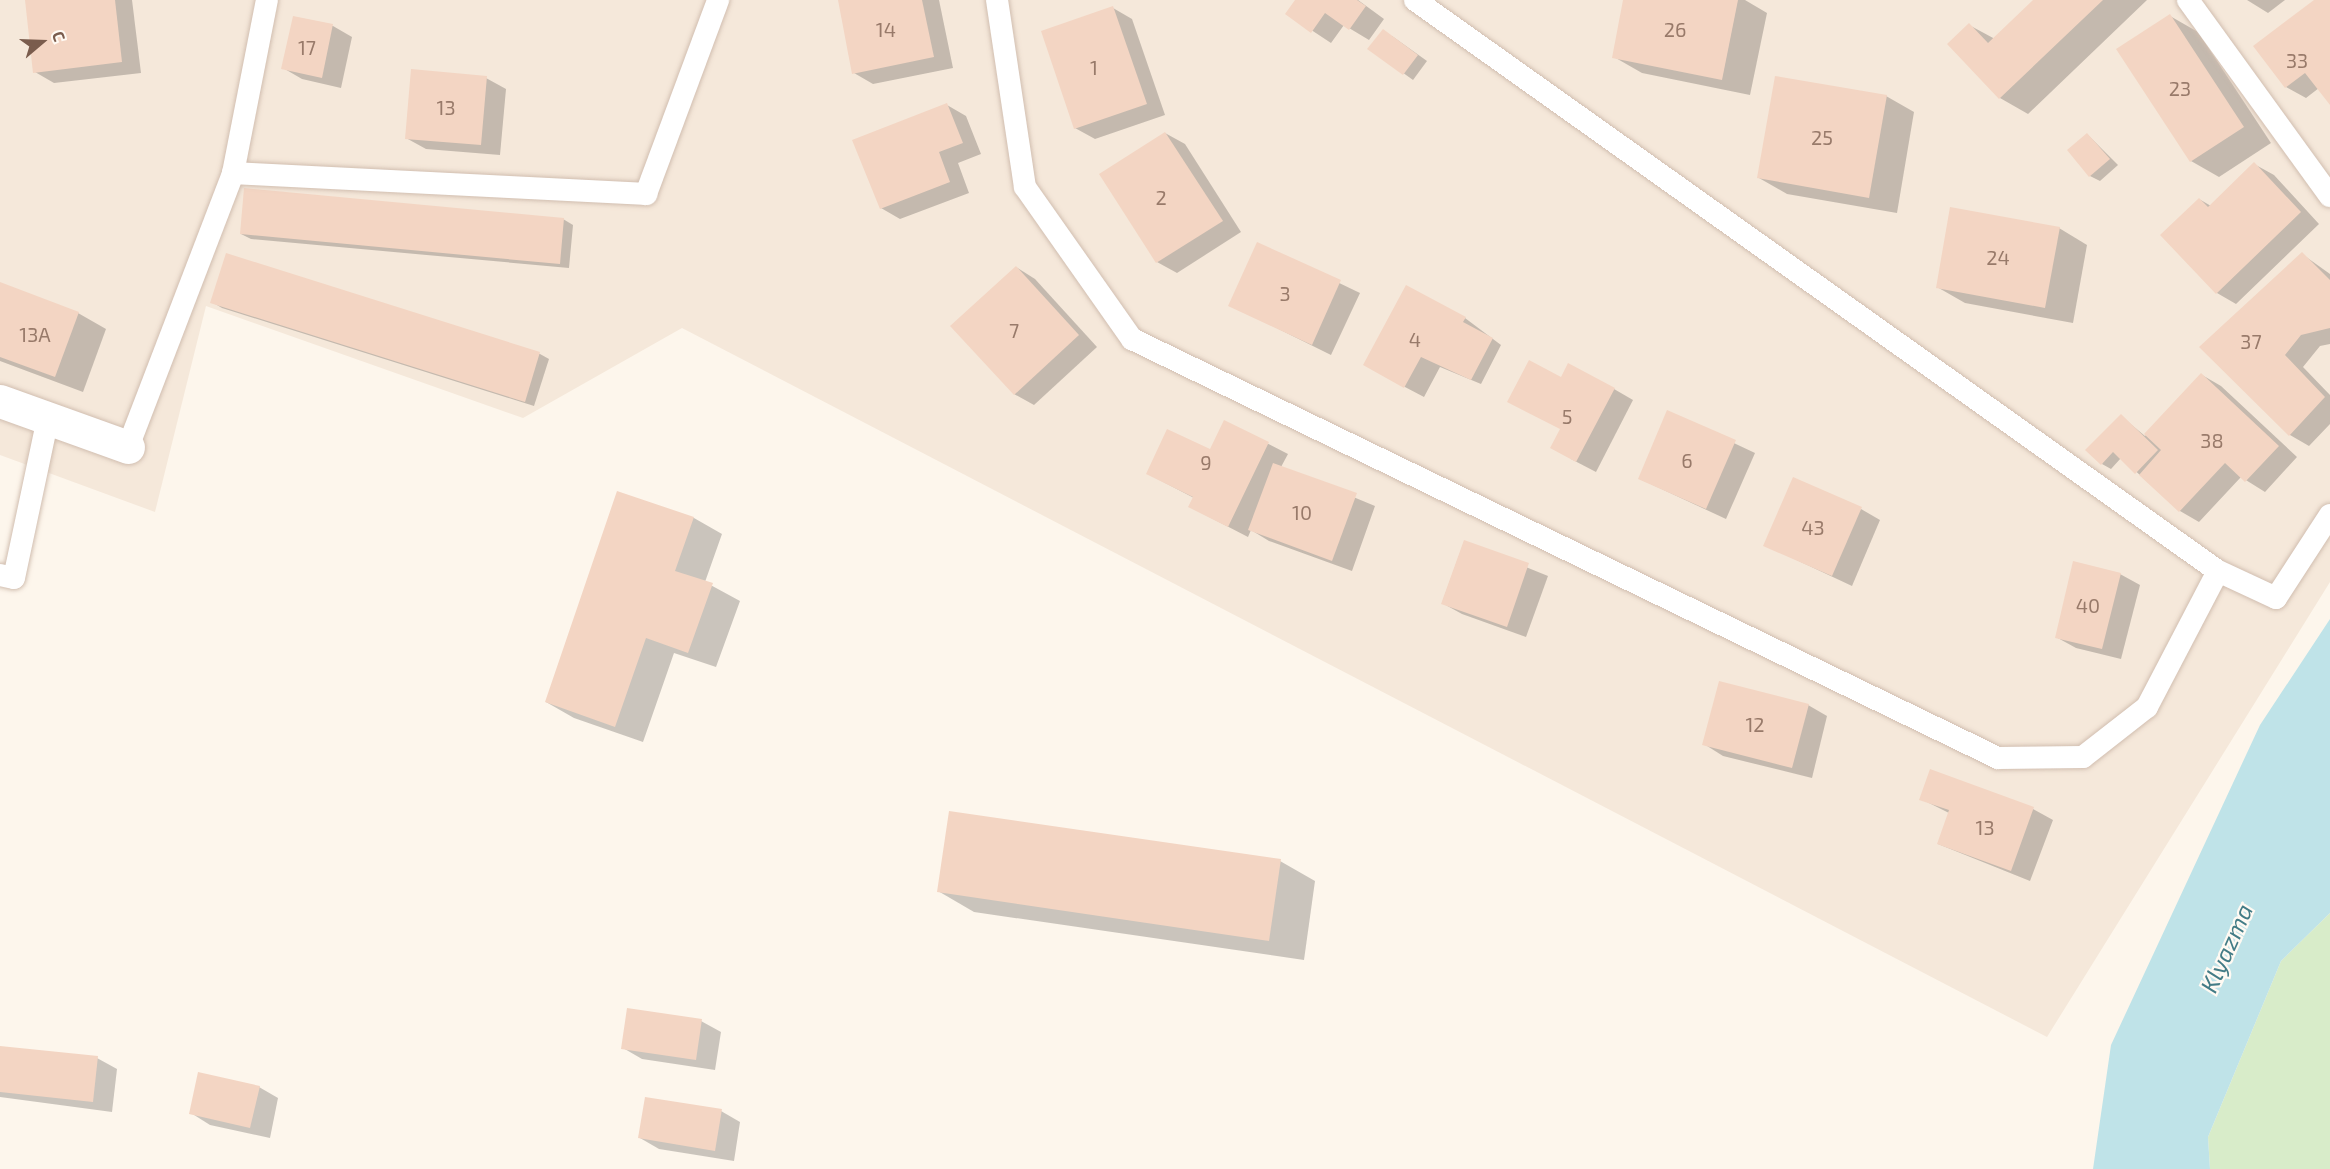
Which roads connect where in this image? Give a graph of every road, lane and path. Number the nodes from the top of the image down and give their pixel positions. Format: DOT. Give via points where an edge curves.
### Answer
graph roads {
  1 [pos="267,0"];
  2 [pos="718,0"];
  3 [pos="997,0"];
  4 [pos="1415,0"];
  5 [pos="2188,0"];
  6 [pos="233,173"];
  7 [pos="2330,196"];
  8 [pos="0,401"];
  9 [pos="48,418"];
  10 [pos="128,447"];
  11 [pos="2330,515"];
  12 [pos="2218,571"];
  13 [pos="0,575"];
  1 -- 6 [label="lane"];
  2 -- 6 [label="lane" via="646,194"];
  3 -- 12 [label="lane" via="1025,187 1132,339 1998,758 2083,757 2147,707"];
  4 -- 12 [label="lane"];
  5 -- 7 [label="lane"];
  6 -- 10 [label="lane"];
  8 -- 9 [label="street"];
  9 -- 10 [label="street"];
  9 -- 13 [label="lane" via="14,578"];
  11 -- 12 [label="lane" via="2276,598"];
}
